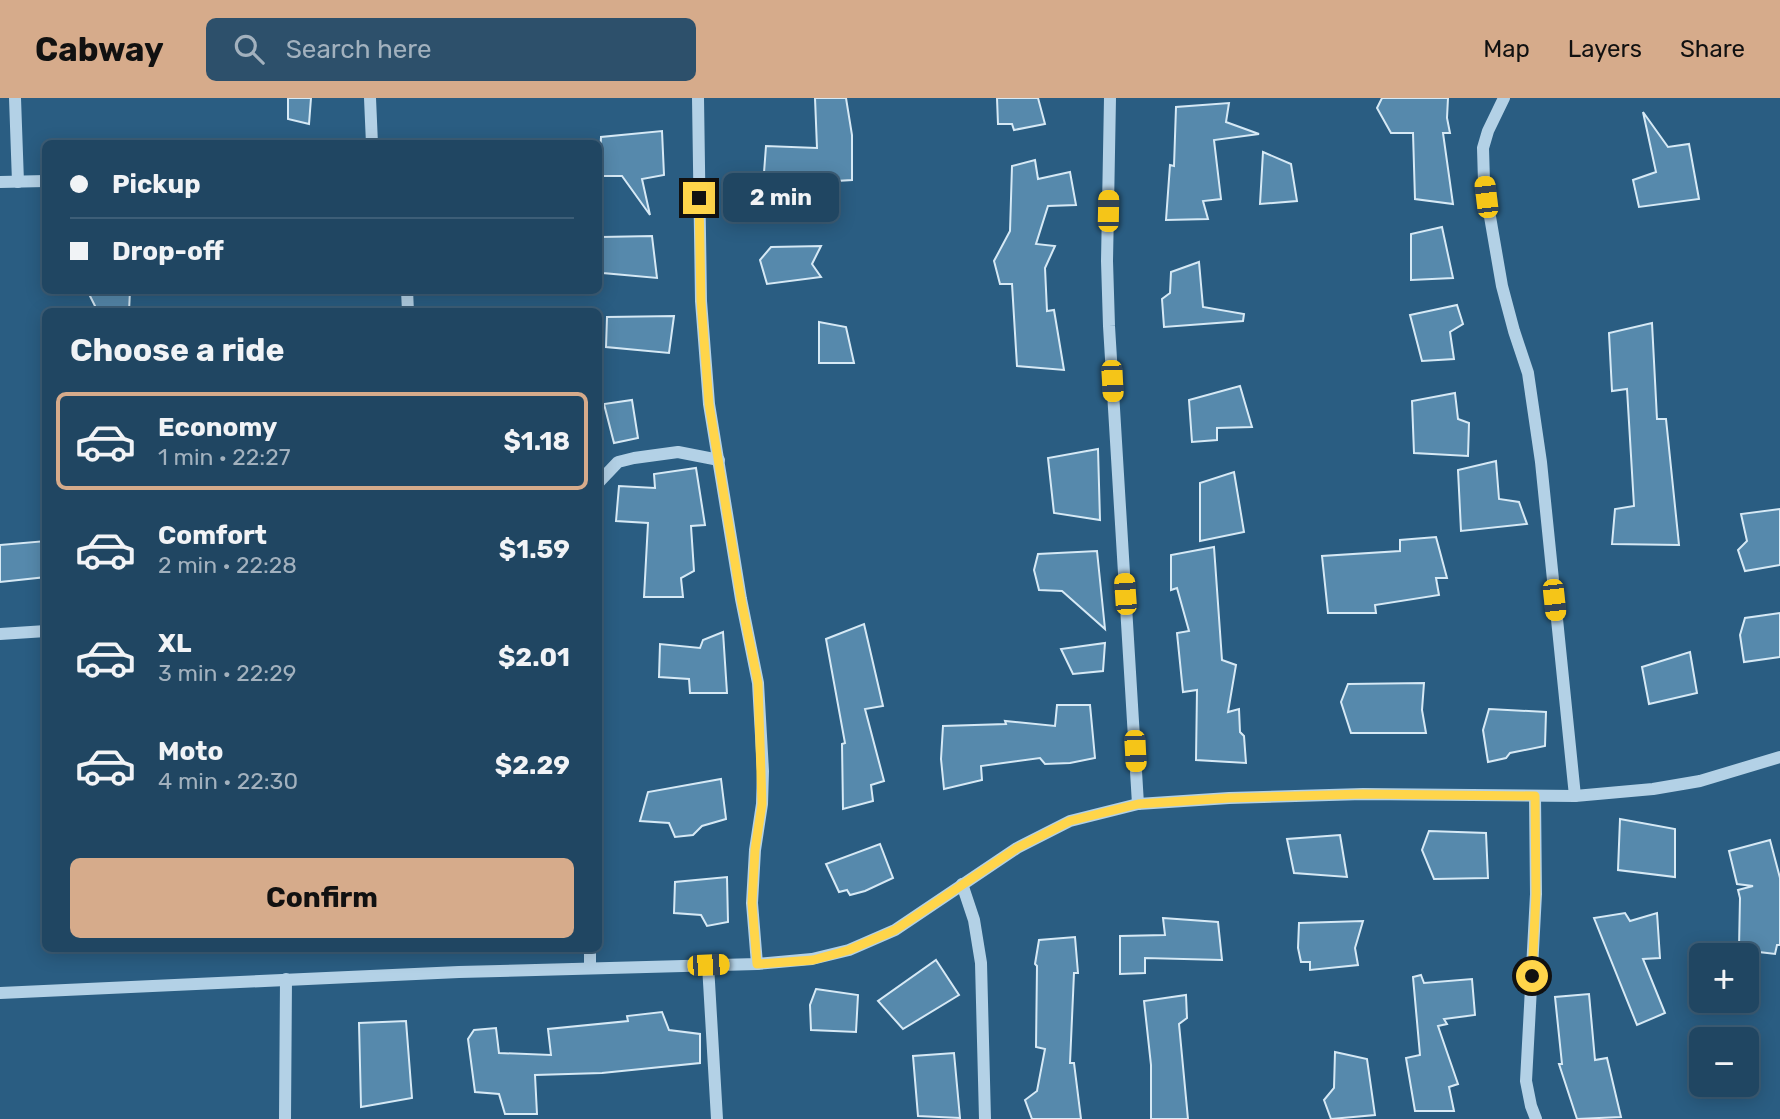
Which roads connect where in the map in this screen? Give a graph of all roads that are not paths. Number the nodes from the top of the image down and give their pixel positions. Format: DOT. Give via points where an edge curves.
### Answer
graph roads {
  1 [pos="15,98"];
  2 [pos="370,98"];
  3 [pos="698,98"];
  4 [pos="1110,98"];
  5 [pos="1504,98"];
  6 [pos="372,140"];
  7 [pos="18,181"];
  8 [pos="42,181"];
  9 [pos="0,182"];
  10 [pos="719,460"];
  11 [pos="602,479"];
  12 [pos="42,631"];
  13 [pos="0,634"];
  14 [pos="1780,757"];
  15 [pos="1535,796"];
  16 [pos="1575,796"];
  17 [pos="1138,804"];
  18 [pos="962,884"];
  19 [pos="590,952"];
  20 [pos="757,964"];
  21 [pos="708,965"];
  22 [pos="590,968"];
  23 [pos="286,979"];
  24 [pos="0,993"];
  25 [pos="285,1119"];
  26 [pos="717,1119"];
  27 [pos="985,1119"];
  28 [pos="1536,1119"];
  1 -- 7 [label="street"];
  2 -- 6 [label="street"];
  3 -- 10 [label="street" via="701,301 709,404"];
  4 -- 17 [label="street" via="1109,313"];
  5 -- 16 [label="street" via="1483,148 1484,182 1502,286 1530,386"];
  7 -- 8 [label="street"];
  7 -- 9 [label="street"];
  10 -- 11 [label="street" via="678,452 634,458 618,462"];
  10 -- 20 [label="street" via="758,683 762,804 752,903"];
  12 -- 13 [label="street"];
  14 -- 16 [label="street" via="1700,781"];
  15 -- 16 [label="street"];
  15 -- 17 [label="street" via="1363,794"];
  15 -- 28 [label="street" via="1536,894 1526,1081"];
  17 -- 18 [label="street" via="1070,821"];
  18 -- 20 [label="street" via="895,930 849,950 813,960"];
  18 -- 27 [label="street" via="981,963"];
  19 -- 22 [label="street"];
  20 -- 21 [label="street"];
  21 -- 22 [label="street"];
  21 -- 26 [label="street"];
  22 -- 23 [label="street"];
  23 -- 24 [label="street"];
  23 -- 25 [label="street"];
}
